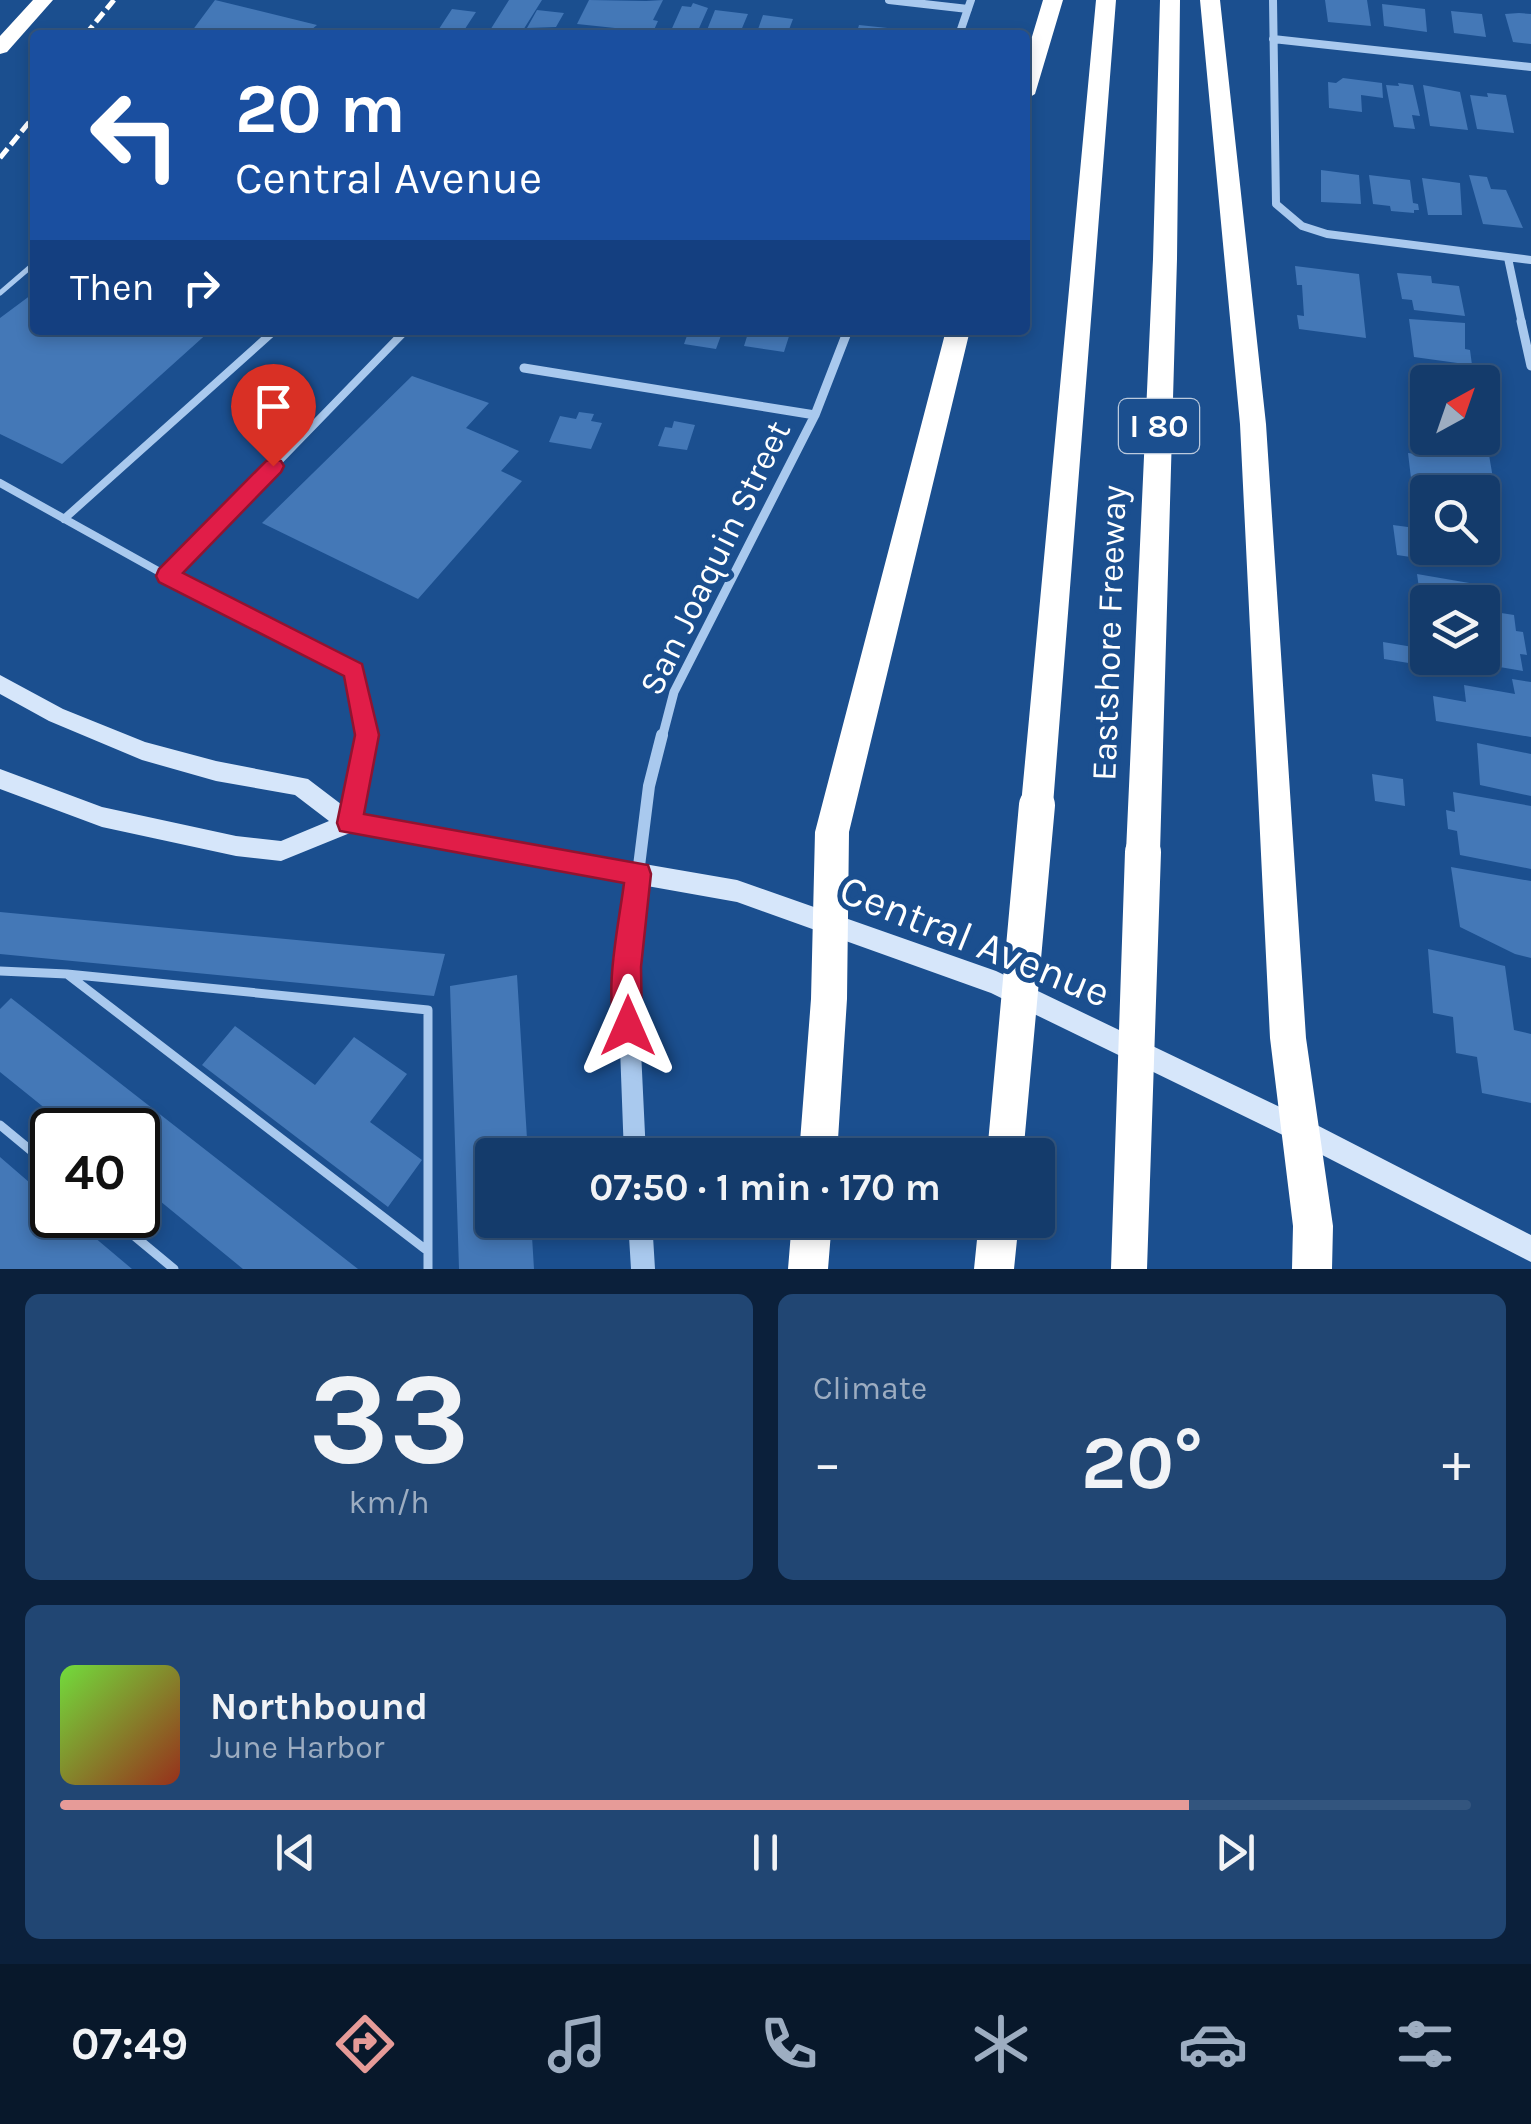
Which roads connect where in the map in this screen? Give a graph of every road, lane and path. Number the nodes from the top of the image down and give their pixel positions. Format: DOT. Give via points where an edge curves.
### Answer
graph roads {
  1 [pos="43,0"];
  2 [pos="889,0"];
  3 [pos="1052,0"];
  4 [pos="1106,0"];
  5 [pos="1170,0"];
  6 [pos="1210,0"];
  7 [pos="1273,0"];
  8 [pos="970,4"];
  9 [pos="961,30"];
  10 [pos="1273,39"];
  11 [pos="0,48"];
  12 [pos="1531,67"];
  13 [pos="1030,77"];
  14 [pos="1508,258"];
  15 [pos="1531,260"];
  16 [pos="30,267"];
  17 [pos="0,292"];
  18 [pos="269,335"];
  19 [pos="401,335"];
  20 [pos="846,335"];
  21 [pos="957,335"];
  22 [pos="1531,366"];
  23 [pos="524,368"];
  24 [pos="814,415"];
  25 [pos="0,483"];
  26 [pos="64,518"];
  27 [pos="167,576"];
  28 [pos="0,684"];
  29 [pos="0,780"];
  30 [pos="349,823"];
  31 [pos="638,874"];
  32 [pos="830,924"];
  33 [pos="0,971"];
  34 [pos="67,974"];
  35 [pos="0,1125"];
  36 [pos="1300,1130"];
  37 [pos="634,1138"];
  38 [pos="819,1138"];
  39 [pos="1007,1138"];
  40 [pos="30,1150"];
  41 [pos="137,1238"];
  42 [pos="641,1238"];
  43 [pos="811,1238"];
  44 [pos="997,1238"];
  45 [pos="1531,1248"];
  46 [pos="425,1249"];
  47 [pos="174,1269"];
  48 [pos="428,1269"];
  49 [pos="643,1269"];
  50 [pos="808,1269"];
  51 [pos="994,1269"];
  52 [pos="1129,1269"];
  53 [pos="1312,1269"];
  1 -- 11 [label="highway"];
  2 -- 8 [label="street"];
  3 -- 13 [label="highway"];
  4 -- 39 [label="highway, Eastshore Freeway / I 80, bridge"];
  5 -- 52 [label="highway, Eastshore Freeway / I 80, bridge"];
  6 -- 36 [label="highway" via="1253,424 1288,1038"];
  7 -- 10 [label="street"];
  8 -- 9 [label="street"];
  10 -- 12 [label="street"];
  10 -- 14 [label="street" via="1276,204 1302,226 1328,234"];
  14 -- 15 [label="street"];
  14 -- 22 [label="street"];
  16 -- 17 [label="lane"];
  18 -- 26 [label="lane"];
  19 -- 27 [label="lane"];
  20 -- 24 [label="street, San Joaquin Street"];
  21 -- 32 [label="highway" via="832,832"];
  23 -- 24 [label="street"];
  24 -- 31 [label="street, San Joaquin Street" via="674,692 649,786"];
  25 -- 26 [label="lane"];
  26 -- 27 [label="lane"];
  27 -- 30 [label="street" via="354,671 367,735"];
  28 -- 30 [label="main road, Central Avenue" via="142,751 300,786"];
  29 -- 30 [label="main road" via="130,825 236,846 281,851"];
  30 -- 31 [label="main road, Central Avenue"];
  31 -- 32 [label="main road, Central Avenue" via="738,891"];
  31 -- 37 [label="street" via="627,967"];
  32 -- 36 [label="main road, Central Avenue" via="996,984"];
  32 -- 38 [label="highway"];
  33 -- 34 [label="lane"];
  34 -- 46 [label="lane"];
  34 -- 46 [label="lane" via="428,1010"];
  35 -- 40 [label="lane"];
  36 -- 45 [label="main road, Central Avenue"];
  36 -- 53 [label="highway"];
  41 -- 47 [label="lane"];
  42 -- 49 [label="street"];
  43 -- 50 [label="highway"];
  44 -- 51 [label="highway"];
  46 -- 48 [label="lane"];
}
